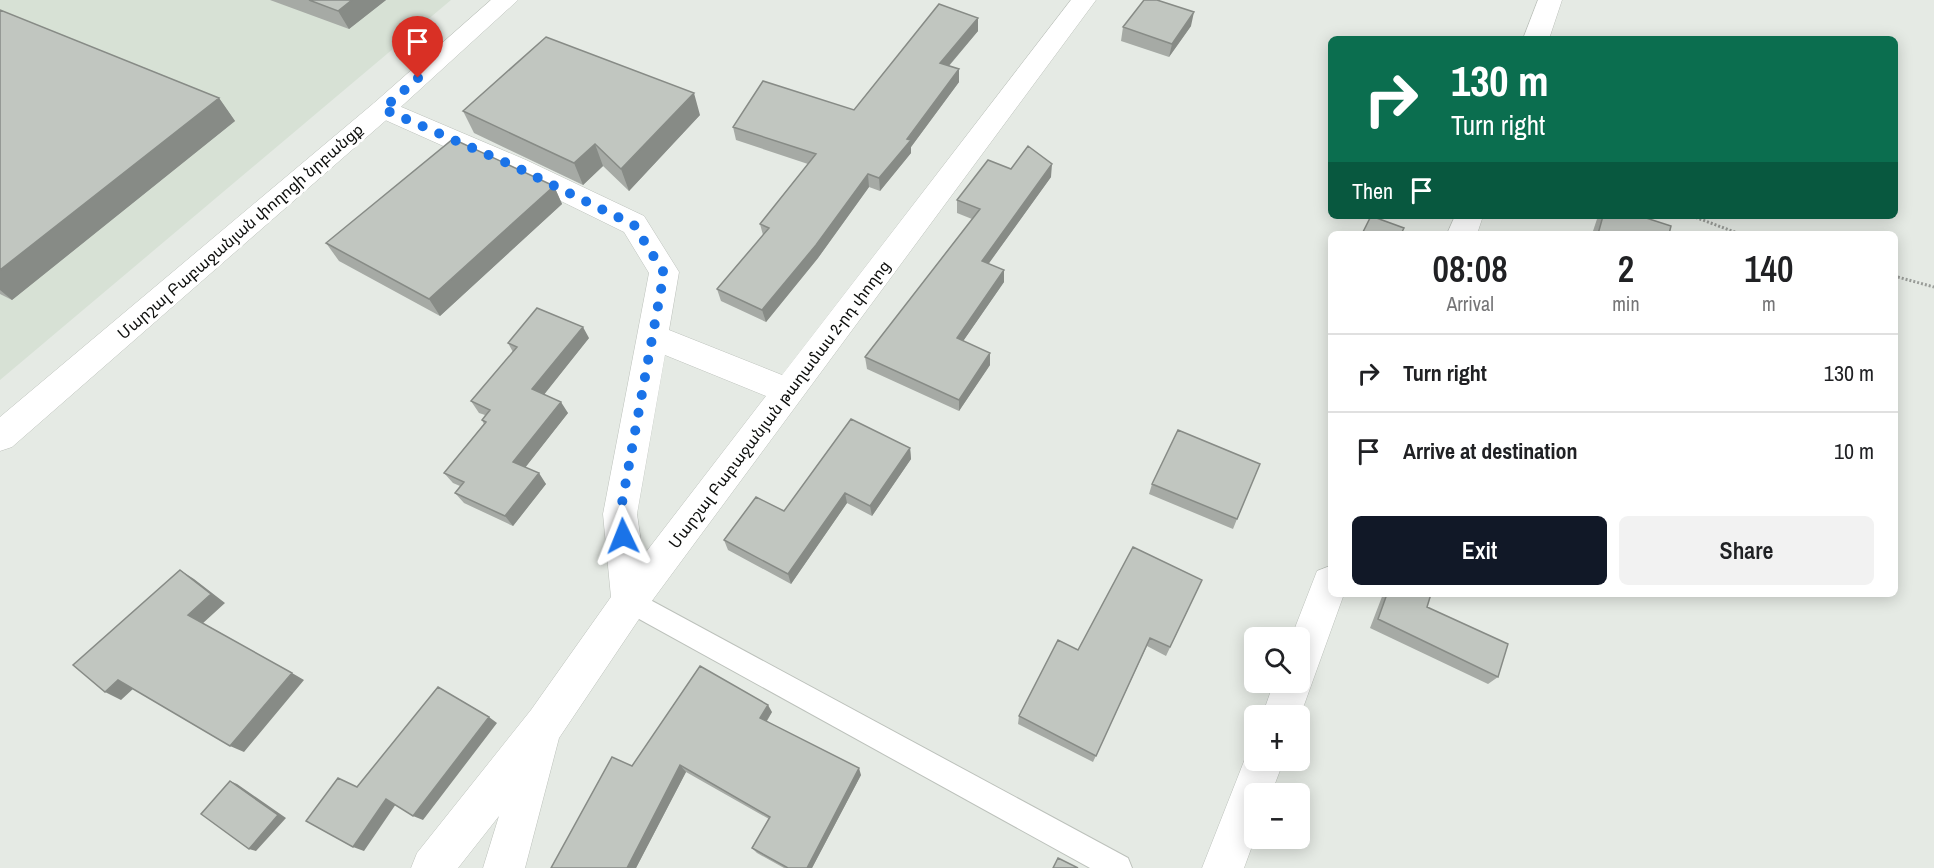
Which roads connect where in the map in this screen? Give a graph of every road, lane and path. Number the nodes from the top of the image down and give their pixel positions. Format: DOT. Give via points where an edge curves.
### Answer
graph roads {
  1 [pos="506,0"];
  2 [pos="1084,0"];
  3 [pos="1550,0"];
  4 [pos="1537,36"];
  5 [pos="383,109"];
  6 [pos="1700,219"];
  7 [pos="1732,231"];
  8 [pos="1898,277"];
  9 [pos="1934,287"];
  10 [pos="654,338"];
  11 [pos="788,391"];
  12 [pos="0,437"];
  13 [pos="1328,588"];
  14 [pos="630,601"];
  15 [pos="1310,637"];
  16 [pos="545,724"];
  17 [pos="1260,771"];
  18 [pos="432,868"];
  19 [pos="504,868"];
  20 [pos="1118,868"];
  21 [pos="1223,868"];
  1 -- 5 [label="street, Մարշալ Բաբաջանյան փողոցի նրբանցք"];
  2 -- 11 [label="street, Մարշալ Բաբաջանյան թաղամաս 2-րդ փողոց"];
  3 -- 4 [label="street"];
  5 -- 10 [label="street" via="516,167 634,225 664,273"];
  5 -- 12 [label="street, Մարշալ Բաբաջանյան փողոցի նրբանցք"];
  6 -- 7 [label="path"];
  8 -- 9 [label="path"];
  10 -- 11 [label="street"];
  10 -- 14 [label="street" via="620,514"];
  11 -- 14 [label="street, Մարշալ Բաբաջանյան թաղամաս 2-րդ փողոց"];
  13 -- 15 [label="street"];
  14 -- 16 [label="street, Մարշալ Բաբաջանյան թաղամաս 2-րդ փողոց"];
  14 -- 20 [label="lane"];
  16 -- 18 [label="street, Մարշալ Բաբաջանյան թաղամաս 2-րդ փողոց"];
  16 -- 19 [label="street"];
  17 -- 21 [label="street"];
}
